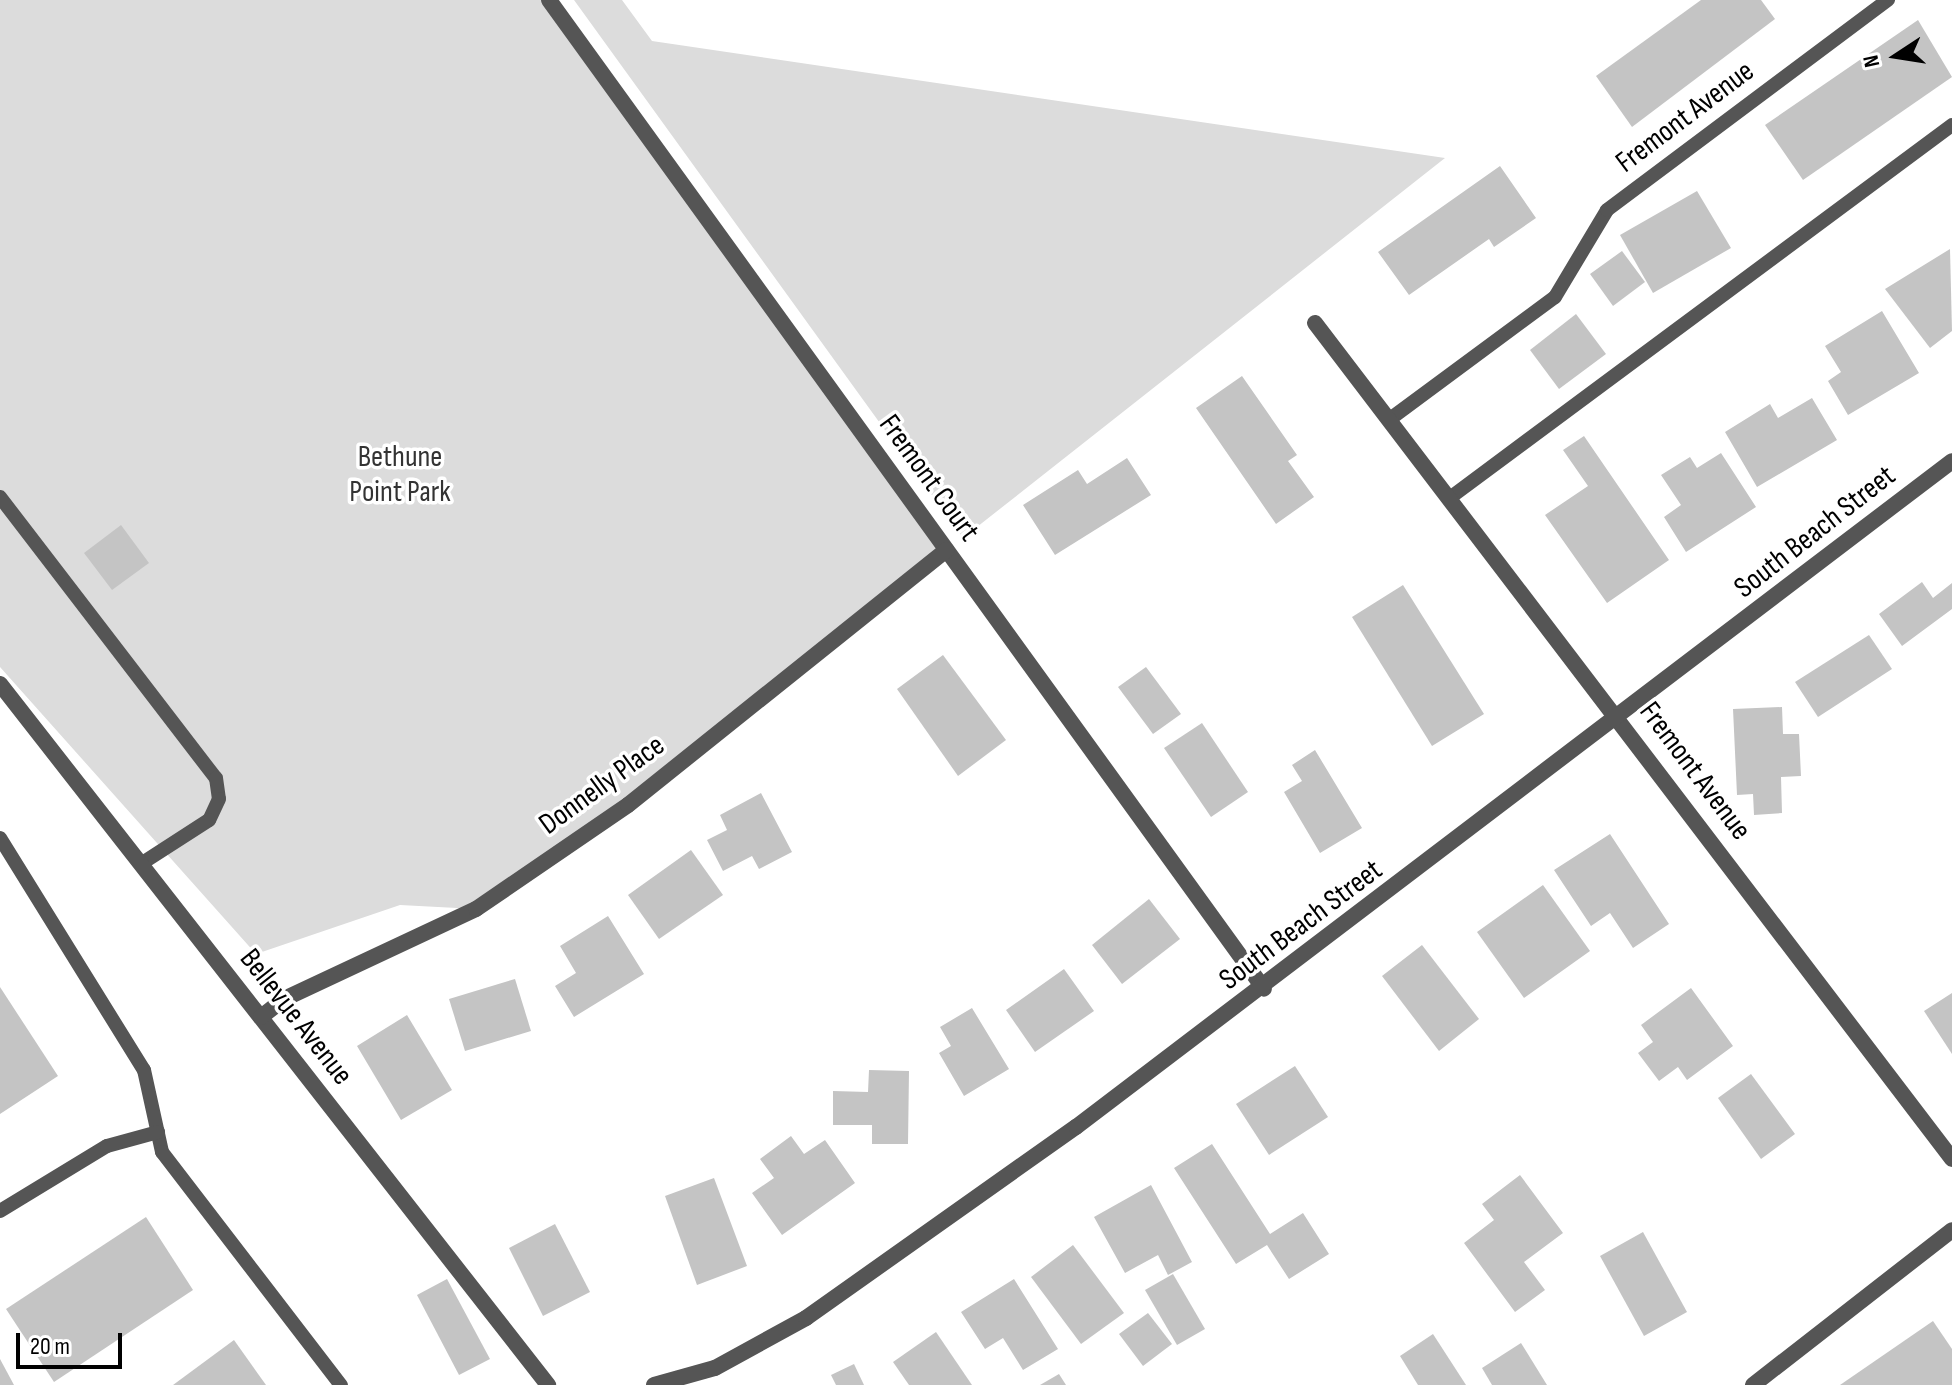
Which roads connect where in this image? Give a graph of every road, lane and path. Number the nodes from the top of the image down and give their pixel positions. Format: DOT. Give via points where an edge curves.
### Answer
graph roads {
  1 [pos="549,0"];
  2 [pos="1888,0"];
  3 [pos="1952,125"];
  4 [pos="1315,323"];
  5 [pos="1390,419"];
  6 [pos="1952,461"];
  7 [pos="0,497"];
  8 [pos="1451,497"];
  9 [pos="946,550"];
  10 [pos="0,684"];
  11 [pos="1620,718"];
  12 [pos="0,838"];
  13 [pos="13,856"];
  14 [pos="141,864"];
  15 [pos="0,865"];
  16 [pos="1264,989"];
  17 [pos="261,1017"];
  18 [pos="158,1132"];
  19 [pos="1952,1159"];
  20 [pos="0,1211"];
  21 [pos="1952,1230"];
  22 [pos="341,1385"];
  23 [pos="548,1385"];
  24 [pos="654,1385"];
  25 [pos="1753,1385"];
  1 -- 9 [label="street, Fremont Court"];
  2 -- 5 [label="lane, Fremont Avenue" via="1607,210 1555,297"];
  3 -- 8 [label="lane"];
  4 -- 5 [label="street, Fremont Avenue"];
  5 -- 8 [label="street, Fremont Avenue"];
  6 -- 11 [label="street, South Beach Street"];
  7 -- 14 [label="lane" via="216,778 219,799 209,820"];
  8 -- 11 [label="street, Fremont Avenue"];
  9 -- 16 [label="street, Fremont Court"];
  9 -- 17 [label="street, Donnelly Place" via="628,805 476,909 284,999"];
  10 -- 14 [label="street, Bellevue Avenue"];
  11 -- 16 [label="street, South Beach Street"];
  11 -- 19 [label="street, Fremont Avenue"];
  12 -- 13 [label="lane"];
  13 -- 15 [label="lane"];
  13 -- 18 [label="lane" via="144,1070"];
  14 -- 17 [label="street, Bellevue Avenue"];
  16 -- 24 [label="street, South Beach Street" via="806,1318 715,1368"];
  17 -- 23 [label="street, Bellevue Avenue"];
  18 -- 20 [label="lane" via="107,1146"];
  18 -- 22 [label="lane" via="162,1152"];
  21 -- 25 [label="street"];
}
